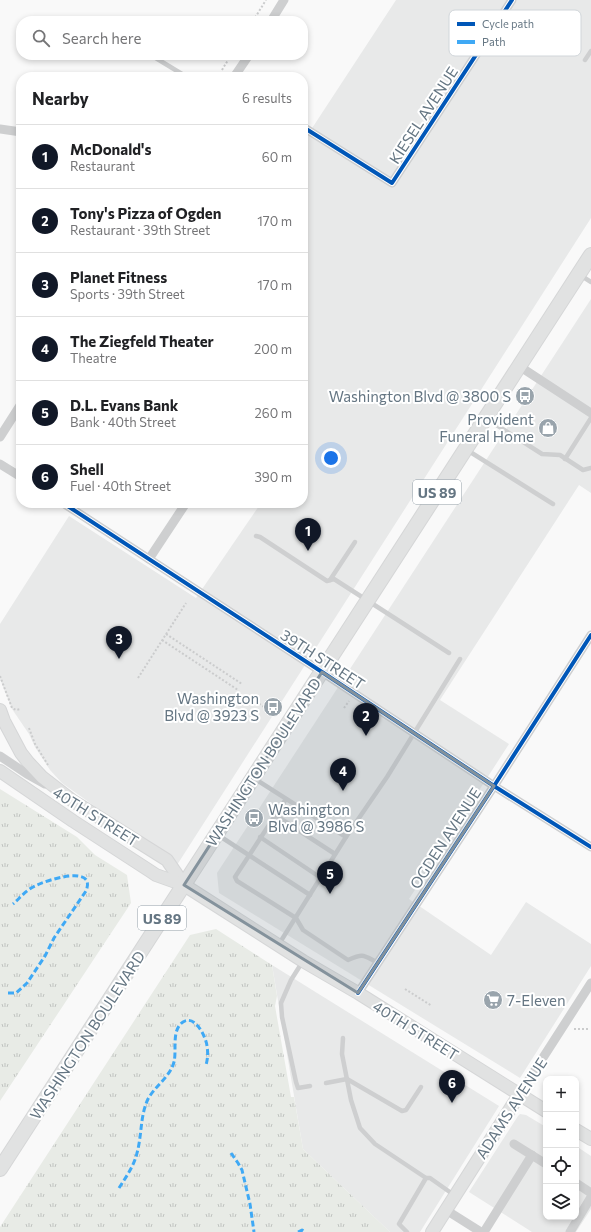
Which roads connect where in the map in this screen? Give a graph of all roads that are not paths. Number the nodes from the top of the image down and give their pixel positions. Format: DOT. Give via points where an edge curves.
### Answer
graph roads {
  1 [pos="284,0"];
  2 [pos="512,0"];
  3 [pos="505,10"];
  4 [pos="274,16"];
  5 [pos="591,51"];
  6 [pos="475,56"];
  7 [pos="159,60"];
  8 [pos="245,60"];
  9 [pos="585,60"];
  10 [pos="179,72"];
  11 [pos="237,72"];
  12 [pos="0,129"];
  13 [pos="308,130"];
  14 [pos="16,131"];
  15 [pos="591,255"];
  16 [pos="579,274"];
  17 [pos="591,282"];
  18 [pos="519,366"];
  19 [pos="16,412"];
  20 [pos="591,413"];
  21 [pos="485,418"];
  22 [pos="591,418"];
  23 [pos="0,436"];
  24 [pos="465,449"];
  25 [pos="565,458"];
  26 [pos="0,464"];
  27 [pos="591,468"];
  28 [pos="16,474"];
  29 [pos="553,504"];
  30 [pos="71,508"];
  31 [pos="183,508"];
  32 [pos="256,536"];
  33 [pos="355,542"];
  34 [pos="149,559"];
  35 [pos="330,580"];
  36 [pos="368,600"];
  37 [pos="591,635"];
  38 [pos="449,653"];
  39 [pos="460,659"];
  40 [pos="322,672"];
  41 [pos="1,718"];
  42 [pos="414,733"];
  43 [pos="0,756"];
  44 [pos="0,771"];
  45 [pos="253,778"];
  46 [pos="494,786"];
  47 [pos="58,791"];
  48 [pos="286,799"];
  49 [pos="275,815"];
  50 [pos="217,834"];
  51 [pos="260,837"];
  52 [pos="346,837"];
  53 [pos="591,847"];
  54 [pos="248,854"];
  55 [pos="336,854"];
  56 [pos="321,878"];
  57 [pos="184,885"];
  58 [pos="310,895"];
  59 [pos="296,918"];
  60 [pos="278,945"];
  61 [pos="303,961"];
  62 [pos="378,963"];
  63 [pos="591,983"];
  64 [pos="358,993"];
  65 [pos="343,1038"];
  66 [pos="347,1079"];
  67 [pos="326,1083"];
  68 [pos="310,1086"];
  69 [pos="421,1087"];
  70 [pos="519,1094"];
  71 [pos="543,1109"];
  72 [pos="579,1132"];
  73 [pos="591,1139"];
  74 [pos="514,1144"];
  75 [pos="532,1155"];
  76 [pos="543,1162"];
  77 [pos="0,1169"];
  78 [pos="426,1178"];
  79 [pos="578,1184"];
  80 [pos="591,1193"];
  81 [pos="455,1196"];
  82 [pos="591,1198"];
  83 [pos="446,1210"];
  84 [pos="407,1232"];
  85 [pos="432,1232"];
  86 [pos="481,1232"];
  87 [pos="484,1232"];
  88 [pos="570,1232"];
  1 -- 4 [label="street"];
  2 -- 3 [label="street, KIESEL AVENUE"];
  5 -- 9 [label="lane"];
  6 -- 13 [label="street, KIESEL AVENUE" via="392,183"];
  7 -- 10 [label="lane"];
  8 -- 11 [label="street"];
  12 -- 14 [label="street"];
  15 -- 16 [label="main road, WASHINGTON BOULEVARD / US 89"];
  16 -- 17 [label="lane"];
  16 -- 18 [label="main road, WASHINGTON BOULEVARD / US 89"];
  18 -- 20 [label="street"];
  18 -- 21 [label="main road, WASHINGTON BOULEVARD / US 89"];
  19 -- 23 [label="street"];
  21 -- 24 [label="main road, WASHINGTON BOULEVARD / US 89"];
  21 -- 25 [label="lane" via="542,454 560,455"];
  22 -- 25 [label="lane"];
  24 -- 29 [label="lane"];
  24 -- 36 [label="main road, WASHINGTON BOULEVARD / US 89"];
  25 -- 27 [label="lane" via="583,470"];
  26 -- 28 [label="street"];
  30 -- 34 [label="street, 39TH STREET"];
  31 -- 34 [label="street"];
  32 -- 35 [label="lane" via="327,582"];
  33 -- 35 [label="lane"];
  34 -- 40 [label="street, 39TH STREET"];
  35 -- 36 [label="lane" via="334,579"];
  36 -- 38 [label="lane"];
  36 -- 40 [label="main road, WASHINGTON BOULEVARD / US 89"];
  37 -- 46 [label="street, OGDEN AVENUE"];
  39 -- 42 [label="lane"];
  40 -- 42 [label="street, 39TH STREET"];
  40 -- 45 [label="main road, WASHINGTON BOULEVARD / US 89"];
  41 -- 47 [label="main road" via="28,762"];
  42 -- 46 [label="street, 39TH STREET"];
  42 -- 52 [label="lane"];
  43 -- 47 [label="street, 40TH STREET"];
  44 -- 57 [label="main road, 40TH STREET" via="156,875"];
  45 -- 48 [label="lane"];
  45 -- 50 [label="main road, WASHINGTON BOULEVARD / US 89"];
  46 -- 53 [label="street, 39TH STREET"];
  46 -- 62 [label="street, OGDEN AVENUE"];
  47 -- 57 [label="main road, 40TH STREET" via="167,860"];
  48 -- 49 [label="lane"];
  48 -- 52 [label="lane"];
  49 -- 51 [label="lane"];
  49 -- 55 [label="lane"];
  50 -- 54 [label="lane"];
  50 -- 57 [label="main road, WASHINGTON BOULEVARD / US 89"];
  51 -- 54 [label="lane"];
  51 -- 56 [label="lane"];
  52 -- 55 [label="lane"];
  54 -- 58 [label="lane"];
  54 -- 59 [label="lane" via="235,877 237,881"];
  55 -- 56 [label="lane"];
  56 -- 58 [label="lane"];
  57 -- 60 [label="main road, 40TH STREET"];
  57 -- 77 [label="main road, WASHINGTON BOULEVARD / US 89"];
  58 -- 59 [label="lane"];
  59 -- 60 [label="lane"];
  59 -- 62 [label="lane" via="303,930 348,960 364,955"];
  60 -- 61 [label="main road, 40TH STREET"];
  61 -- 64 [label="main road, 40TH STREET"];
  61 -- 68 [label="lane" via="281,1003 298,1088"];
  62 -- 64 [label="street, OGDEN AVENUE"];
  63 -- 70 [label="street, ADAMS AVENUE"];
  64 -- 70 [label="main road, 40TH STREET"];
  65 -- 66 [label="lane" via="342,1054"];
  66 -- 67 [label="lane"];
  66 -- 69 [label="lane" via="402,1111 406,1110"];
  66 -- 78 [label="lane" via="360,1128 375,1144"];
  70 -- 71 [label="main road, 40TH STREET"];
  70 -- 81 [label="main road, ADAMS AVENUE"];
  72 -- 73 [label="main road"];
  74 -- 75 [label="street"];
  75 -- 76 [label="street"];
  75 -- 87 [label="street"];
  78 -- 81 [label="lane" via="430,1178"];
  78 -- 84 [label="lane" via="399,1224"];
  79 -- 80 [label="street"];
  81 -- 83 [label="main road, ADAMS AVENUE"];
  82 -- 88 [label="street"];
  83 -- 85 [label="main road, ADAMS AVENUE"];
  83 -- 86 [label="street"];
}
